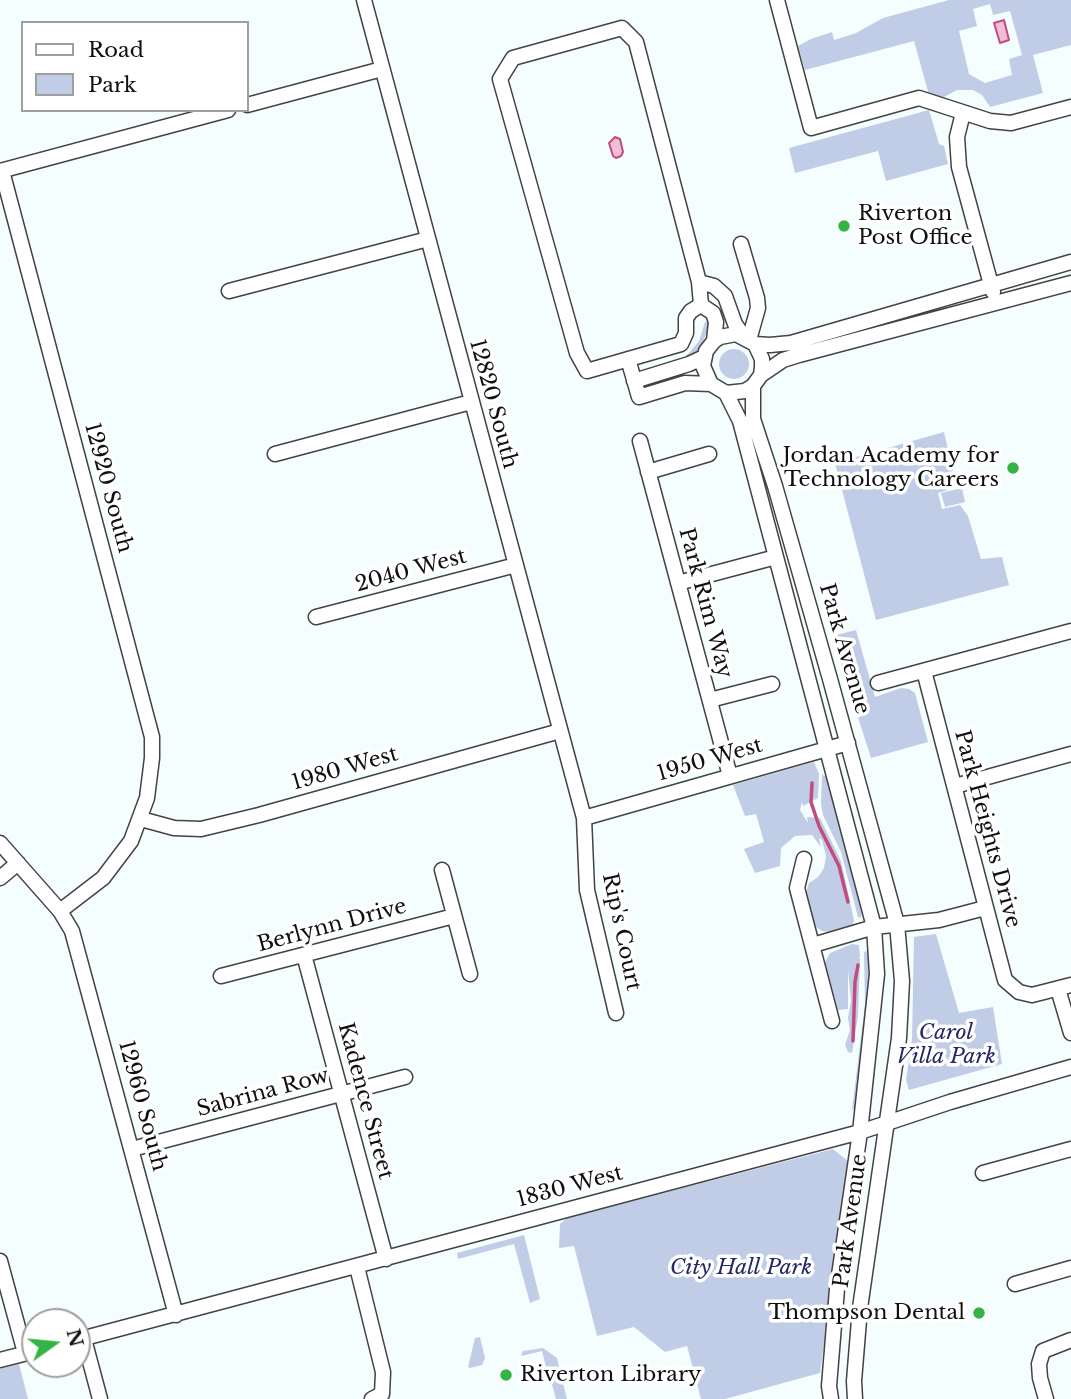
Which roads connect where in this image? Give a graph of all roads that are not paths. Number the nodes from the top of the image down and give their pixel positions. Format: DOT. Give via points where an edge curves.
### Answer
graph roads {
  1 [pos="364,0"];
  2 [pos="777,0"];
  3 [pos="382,69"];
  4 [pos="248,105"];
  5 [pos="1071,107"];
  6 [pos="221,112"];
  7 [pos="963,113"];
  8 [pos="1,171"];
  9 [pos="428,239"];
  10 [pos="741,244"];
  11 [pos="1071,262"];
  12 [pos="699,282"];
  13 [pos="1071,283"];
  14 [pos="991,285"];
  15 [pos="229,292"];
  16 [pos="997,303"];
  17 [pos="701,305"];
  18 [pos="749,340"];
  19 [pos="714,341"];
  20 [pos="704,357"];
  21 [pos="628,359"];
  22 [pos="757,380"];
  23 [pos="634,381"];
  24 [pos="710,384"];
  25 [pos="726,393"];
  26 [pos="471,402"];
  27 [pos="640,441"];
  28 [pos="275,454"];
  29 [pos="709,454"];
  30 [pos="648,472"];
  31 [pos="776,557"];
  32 [pos="516,565"];
  33 [pos="678,583"];
  34 [pos="317,617"];
  35 [pos="1071,631"];
  36 [pos="924,671"];
  37 [pos="878,683"];
  38 [pos="772,684"];
  39 [pos="710,701"];
  40 [pos="560,732"];
  41 [pos="848,743"];
  42 [pos="827,749"];
  43 [pos="1071,754"];
  44 [pos="730,776"];
  45 [pos="955,786"];
  46 [pos="584,818"];
  47 [pos="141,819"];
  48 [pos="0,842"];
  49 [pos="804,859"];
  50 [pos="18,863"];
  51 [pos="442,870"];
  52 [pos="0,878"];
  53 [pos="985,908"];
  54 [pos="60,911"];
  55 [pos="454,916"];
  56 [pos="897,924"];
  57 [pos="874,927"];
  58 [pos="813,945"];
  59 [pos="304,955"];
  60 [pos="470,974"];
  61 [pos="221,976"];
  62 [pos="1064,987"];
  63 [pos="616,1013"];
  64 [pos="832,1021"];
  65 [pos="1071,1033"];
  66 [pos="1071,1067"];
  67 [pos="405,1077"];
  68 [pos="341,1093"];
  69 [pos="887,1124"];
  70 [pos="860,1132"];
  71 [pos="132,1149"];
  72 [pos="1071,1149"];
  73 [pos="983,1173"];
  74 [pos="386,1258"];
  75 [pos="0,1261"];
  76 [pos="357,1267"];
  77 [pos="1071,1268"];
  78 [pos="1015,1283"];
  79 [pos="176,1314"];
  80 [pos="21,1325"];
  81 [pos="91,1336"];
  82 [pos="1071,1340"];
  83 [pos="21,1354"];
  84 [pos="0,1360"];
  85 [pos="91,1372"];
  86 [pos="377,1397"];
  87 [pos="100,1399"];
  88 [pos="831,1399"];
  89 [pos="855,1399"];
  90 [pos="1046,1399"];
  1 -- 3 [label="street, 12820 South"];
  2 -- 7 [label="street" via="811,128 919,98"];
  3 -- 4 [label="street"];
  3 -- 9 [label="street, 12820 South"];
  5 -- 7 [label="street" via="1011,123"];
  6 -- 8 [label="street"];
  7 -- 14 [label="street" via="957,137 959,167"];
  8 -- 47 [label="street, 12920 South" via="148,717 152,758"];
  9 -- 15 [label="street"];
  9 -- 26 [label="street, 12820 South"];
  10 -- 18 [label="street" via="758,309"];
  11 -- 14 [label="street"];
  12 -- 17 [label="street"];
  12 -- 18 [label="street" via="714,286 725,296 735,324"];
  12 -- 21 [label="street" via="636,42 622,28 513,58 500,79 577,353 587,371"];
  13 -- 16 [label="street"];
  14 -- 16 [label="street"];
  14 -- 18 [label="street" via="791,343"];
  16 -- 22 [label="street" via="787,359"];
  17 -- 19 [label="street" via="715,316"];
  17 -- 21 [label="street" via="686,318 681,344"];
  18 -- 19 [label="street" via="728,335"];
  18 -- 22 [label="street, Park Avenue" via="762,359"];
  19 -- 20 [label="street"];
  20 -- 23 [label="street"];
  20 -- 24 [label="street"];
  21 -- 23 [label="street"];
  22 -- 25 [label="street" via="745,391"];
  22 -- 41 [label="street, Park Avenue" via="754,419"];
  23 -- 24 [label="street" via="639,397 685,383"];
  24 -- 25 [label="street"];
  25 -- 31 [label="street, Park Avenue" via="740,421"];
  26 -- 28 [label="street"];
  26 -- 32 [label="street, 12820 South"];
  27 -- 30 [label="street, Park Rim Way"];
  29 -- 30 [label="street"];
  30 -- 33 [label="street, Park Rim Way"];
  31 -- 33 [label="street"];
  31 -- 42 [label="street, Park Avenue"];
  32 -- 34 [label="street, 2040 West"];
  32 -- 40 [label="street, 12820 South"];
  33 -- 39 [label="street, Park Rim Way"];
  35 -- 36 [label="street"];
  36 -- 37 [label="street"];
  36 -- 45 [label="street, Park Heights Drive"];
  38 -- 39 [label="street"];
  39 -- 44 [label="street, Park Rim Way"];
  40 -- 46 [label="street, 12820 South"];
  40 -- 47 [label="street, 1980 West" via="201,829"];
  41 -- 42 [label="street, 1950 West"];
  41 -- 56 [label="street, Park Avenue"];
  42 -- 44 [label="street, 1950 West"];
  42 -- 57 [label="street, Park Avenue"];
  43 -- 45 [label="street"];
  44 -- 46 [label="street, 1950 West"];
  45 -- 53 [label="street, Park Heights Drive"];
  46 -- 63 [label="street, Rip's Court" via="587,890"];
  47 -- 54 [label="street, 12920 South" via="131,841 103,878"];
  48 -- 50 [label="street, 12960 South"];
  49 -- 58 [label="street" via="797,888"];
  50 -- 52 [label="street"];
  50 -- 54 [label="street, 12960 South"];
  51 -- 55 [label="street"];
  53 -- 56 [label="street" via="939,920"];
  53 -- 62 [label="street, Park Heights Drive" via="1005,980 1019,992 1032,995"];
  54 -- 71 [label="street, 12960 South" via="80,953"];
  55 -- 59 [label="street, Berlynn Drive"];
  55 -- 60 [label="street"];
  56 -- 57 [label="street"];
  56 -- 69 [label="street, Park Avenue" via="902,981"];
  57 -- 58 [label="street"];
  57 -- 70 [label="street, Park Avenue" via="877,974"];
  58 -- 64 [label="street"];
  59 -- 61 [label="street, Berlynn Drive"];
  59 -- 68 [label="street, Kadence Street"];
  62 -- 65 [label="street"];
  66 -- 69 [label="street, 1830 West"];
  67 -- 68 [label="street, Sabrina Row"];
  68 -- 71 [label="street, Sabrina Row"];
  68 -- 74 [label="street, Kadence Street"];
  69 -- 70 [label="street, 1830 West"];
  69 -- 89 [label="street, Park Avenue" via="859,1315"];
  70 -- 74 [label="street, 1830 West"];
  70 -- 88 [label="street, Park Avenue" via="835,1314"];
  71 -- 79 [label="street, 12960 South"];
  72 -- 73 [label="street"];
  74 -- 76 [label="street, 1830 West"];
  75 -- 80 [label="street"];
  76 -- 79 [label="street, 1830 West"];
  76 -- 86 [label="street" via="383,1372"];
  77 -- 78 [label="street"];
  79 -- 81 [label="street, 1830 West"];
  82 -- 90 [label="street" via="1043,1352 1039,1364"];
  83 -- 84 [label="street"];
  85 -- 87 [label="street"];
}
